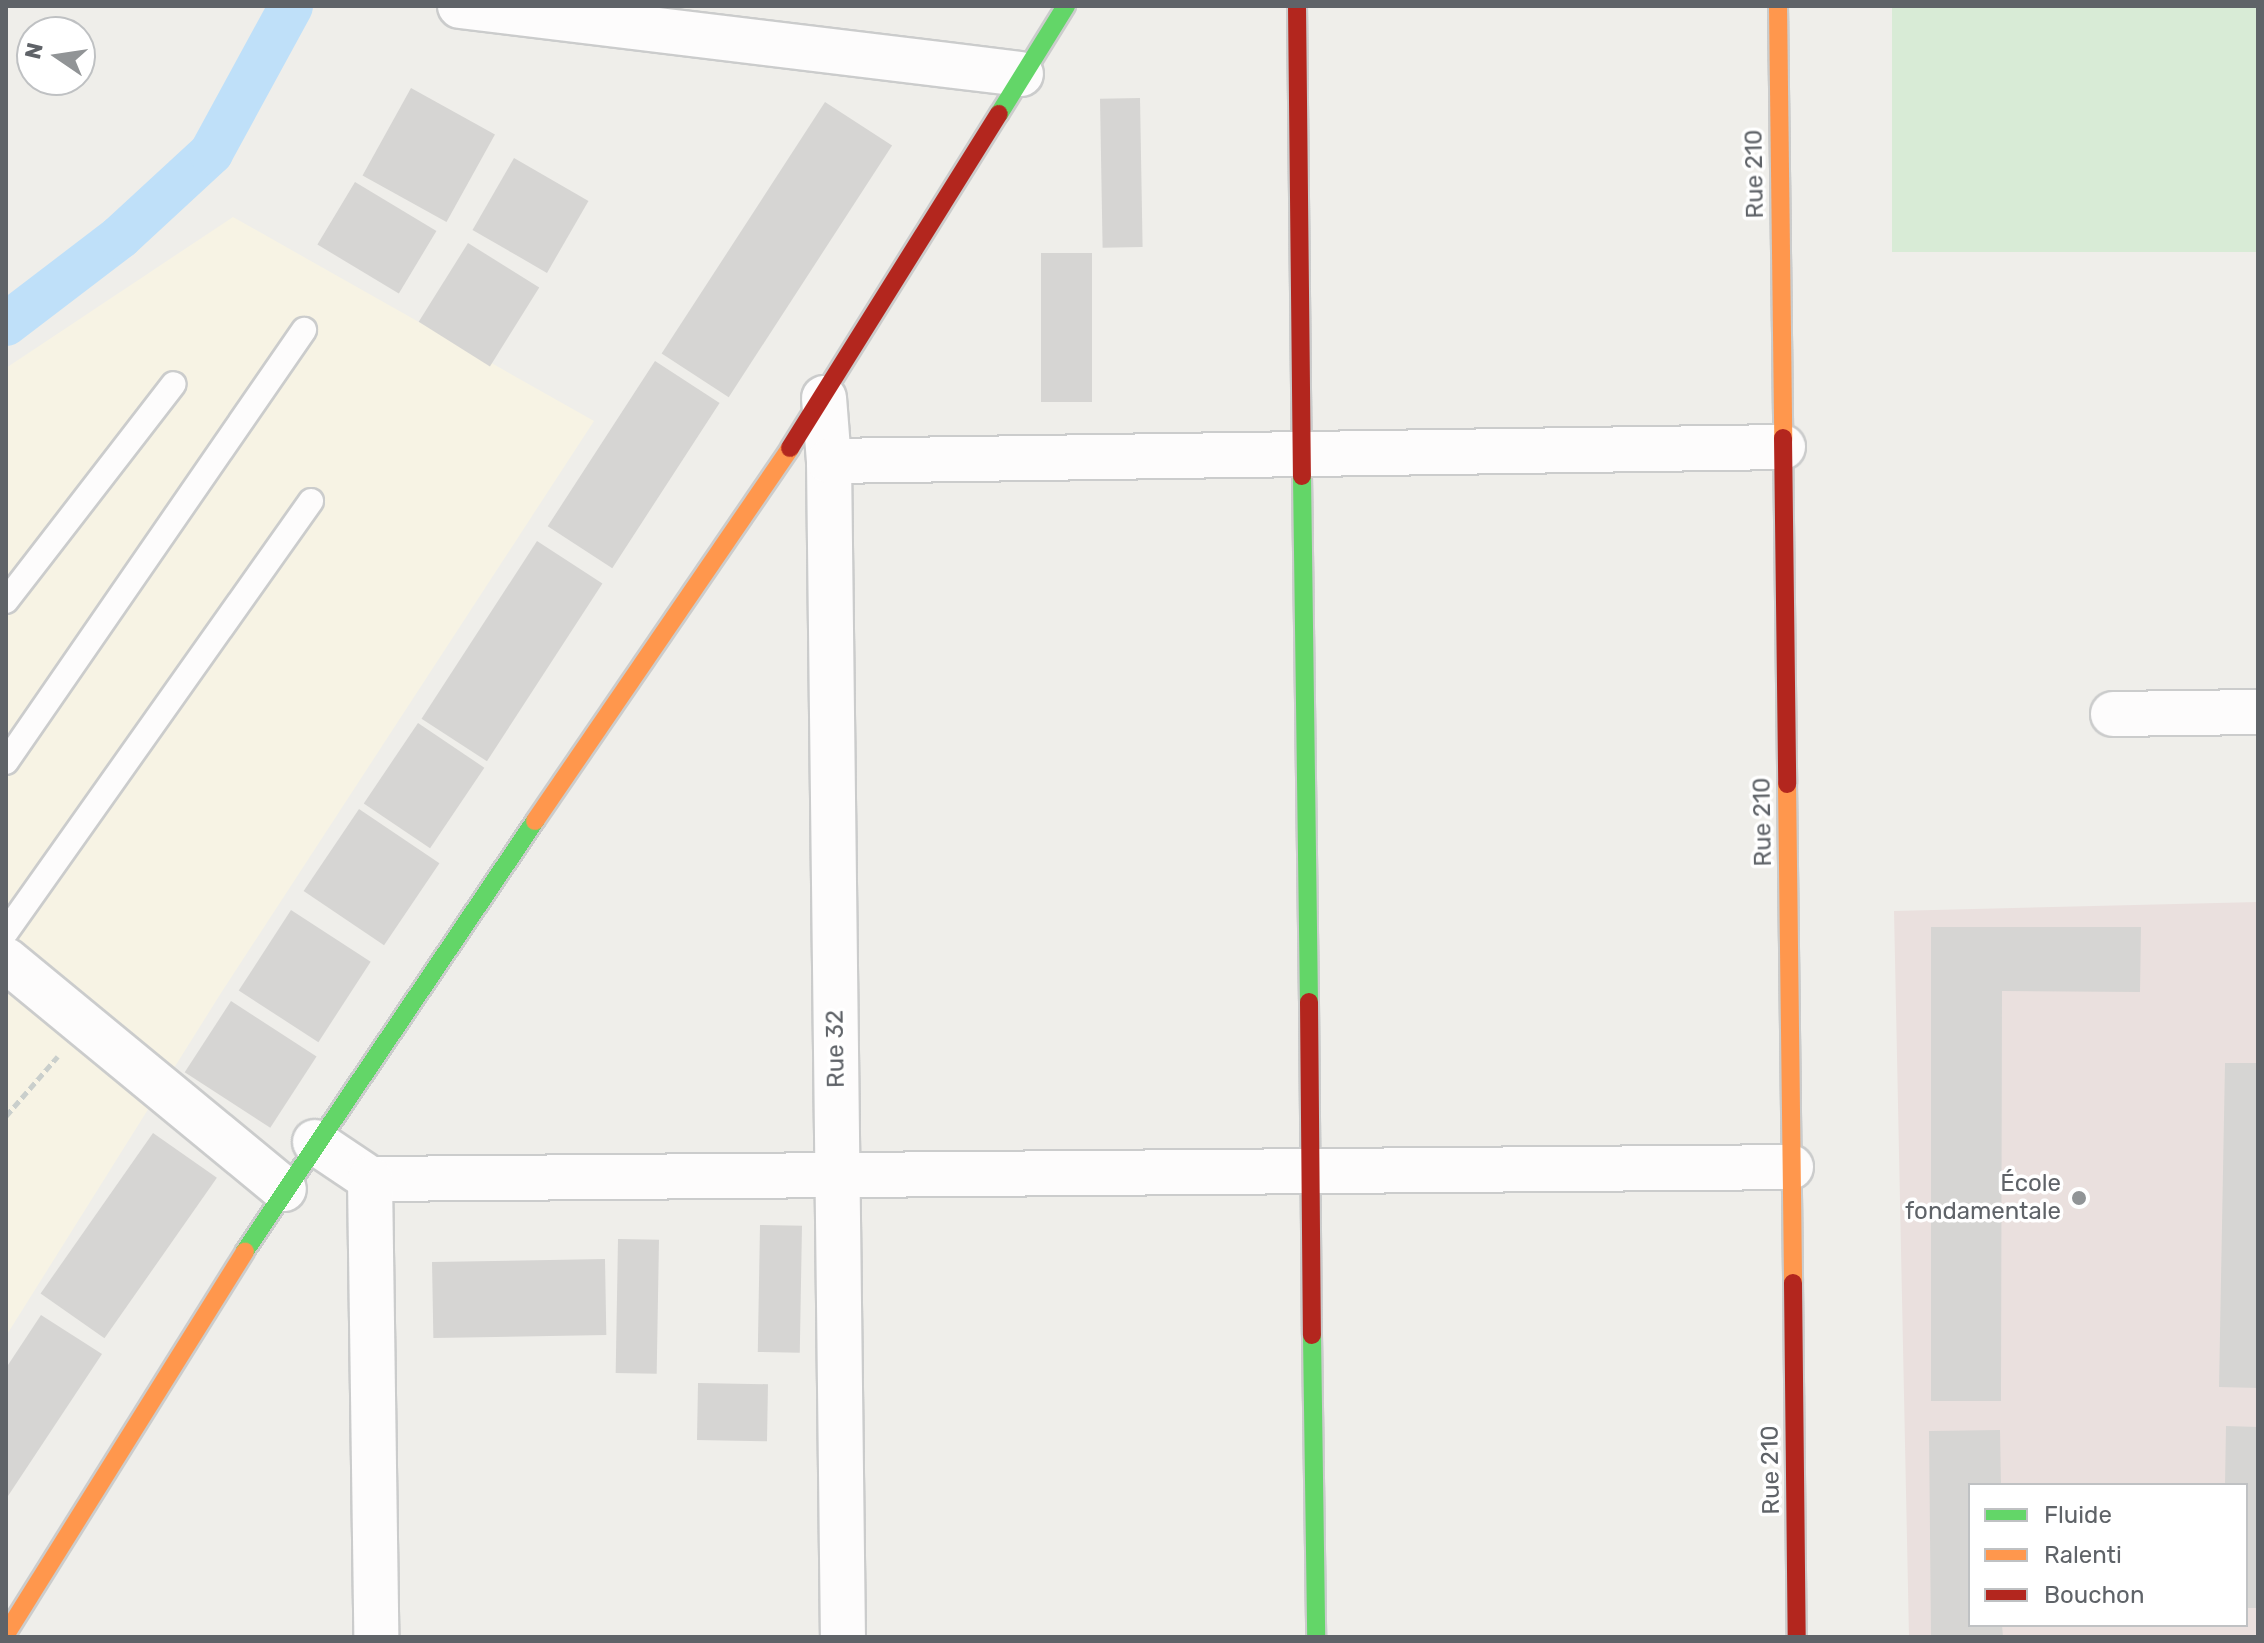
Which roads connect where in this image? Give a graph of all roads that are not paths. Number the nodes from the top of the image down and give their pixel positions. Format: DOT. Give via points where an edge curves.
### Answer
graph roads {
  1 [pos="460,6"];
  2 [pos="1066,6"];
  3 [pos="1297,6"];
  4 [pos="1778,6"];
  5 [pos="1021,74"];
  6 [pos="304,330"];
  7 [pos="174,384"];
  8 [pos="824,398"];
  9 [pos="1783,447"];
  10 [pos="1302,453"];
  11 [pos="829,461"];
  12 [pos="311,501"];
  13 [pos="6,601"];
  14 [pos="2258,712"];
  15 [pos="2113,714"];
  16 [pos="6,762"];
  17 [pos="6,932"];
  18 [pos="6,960"];
  19 [pos="315,1142"];
  20 [pos="1791,1167"];
  21 [pos="1310,1170"];
  22 [pos="837,1175"];
  23 [pos="370,1179"];
  24 [pos="284,1189"];
  25 [pos="6,1634"];
  26 [pos="376,1637"];
  27 [pos="843,1637"];
  28 [pos="1316,1637"];
  29 [pos="1797,1637"];
  1 -- 5 [label="street"];
  2 -- 5 [label="street"];
  3 -- 10 [label="street"];
  4 -- 9 [label="street, Rue 210"];
  5 -- 8 [label="street"];
  6 -- 16 [label="lane"];
  7 -- 13 [label="lane"];
  8 -- 11 [label="street, Rue 32"];
  8 -- 19 [label="street"];
  9 -- 10 [label="street"];
  9 -- 20 [label="street, Rue 210"];
  10 -- 11 [label="street"];
  10 -- 21 [label="street"];
  11 -- 22 [label="street, Rue 32"];
  12 -- 17 [label="lane"];
  14 -- 15 [label="street"];
  18 -- 24 [label="street"];
  19 -- 23 [label="street"];
  19 -- 24 [label="street"];
  20 -- 21 [label="street"];
  20 -- 29 [label="street, Rue 210"];
  21 -- 22 [label="street"];
  21 -- 28 [label="street"];
  22 -- 23 [label="street"];
  22 -- 27 [label="street, Rue 32"];
  23 -- 26 [label="street"];
  24 -- 25 [label="street"];
}
